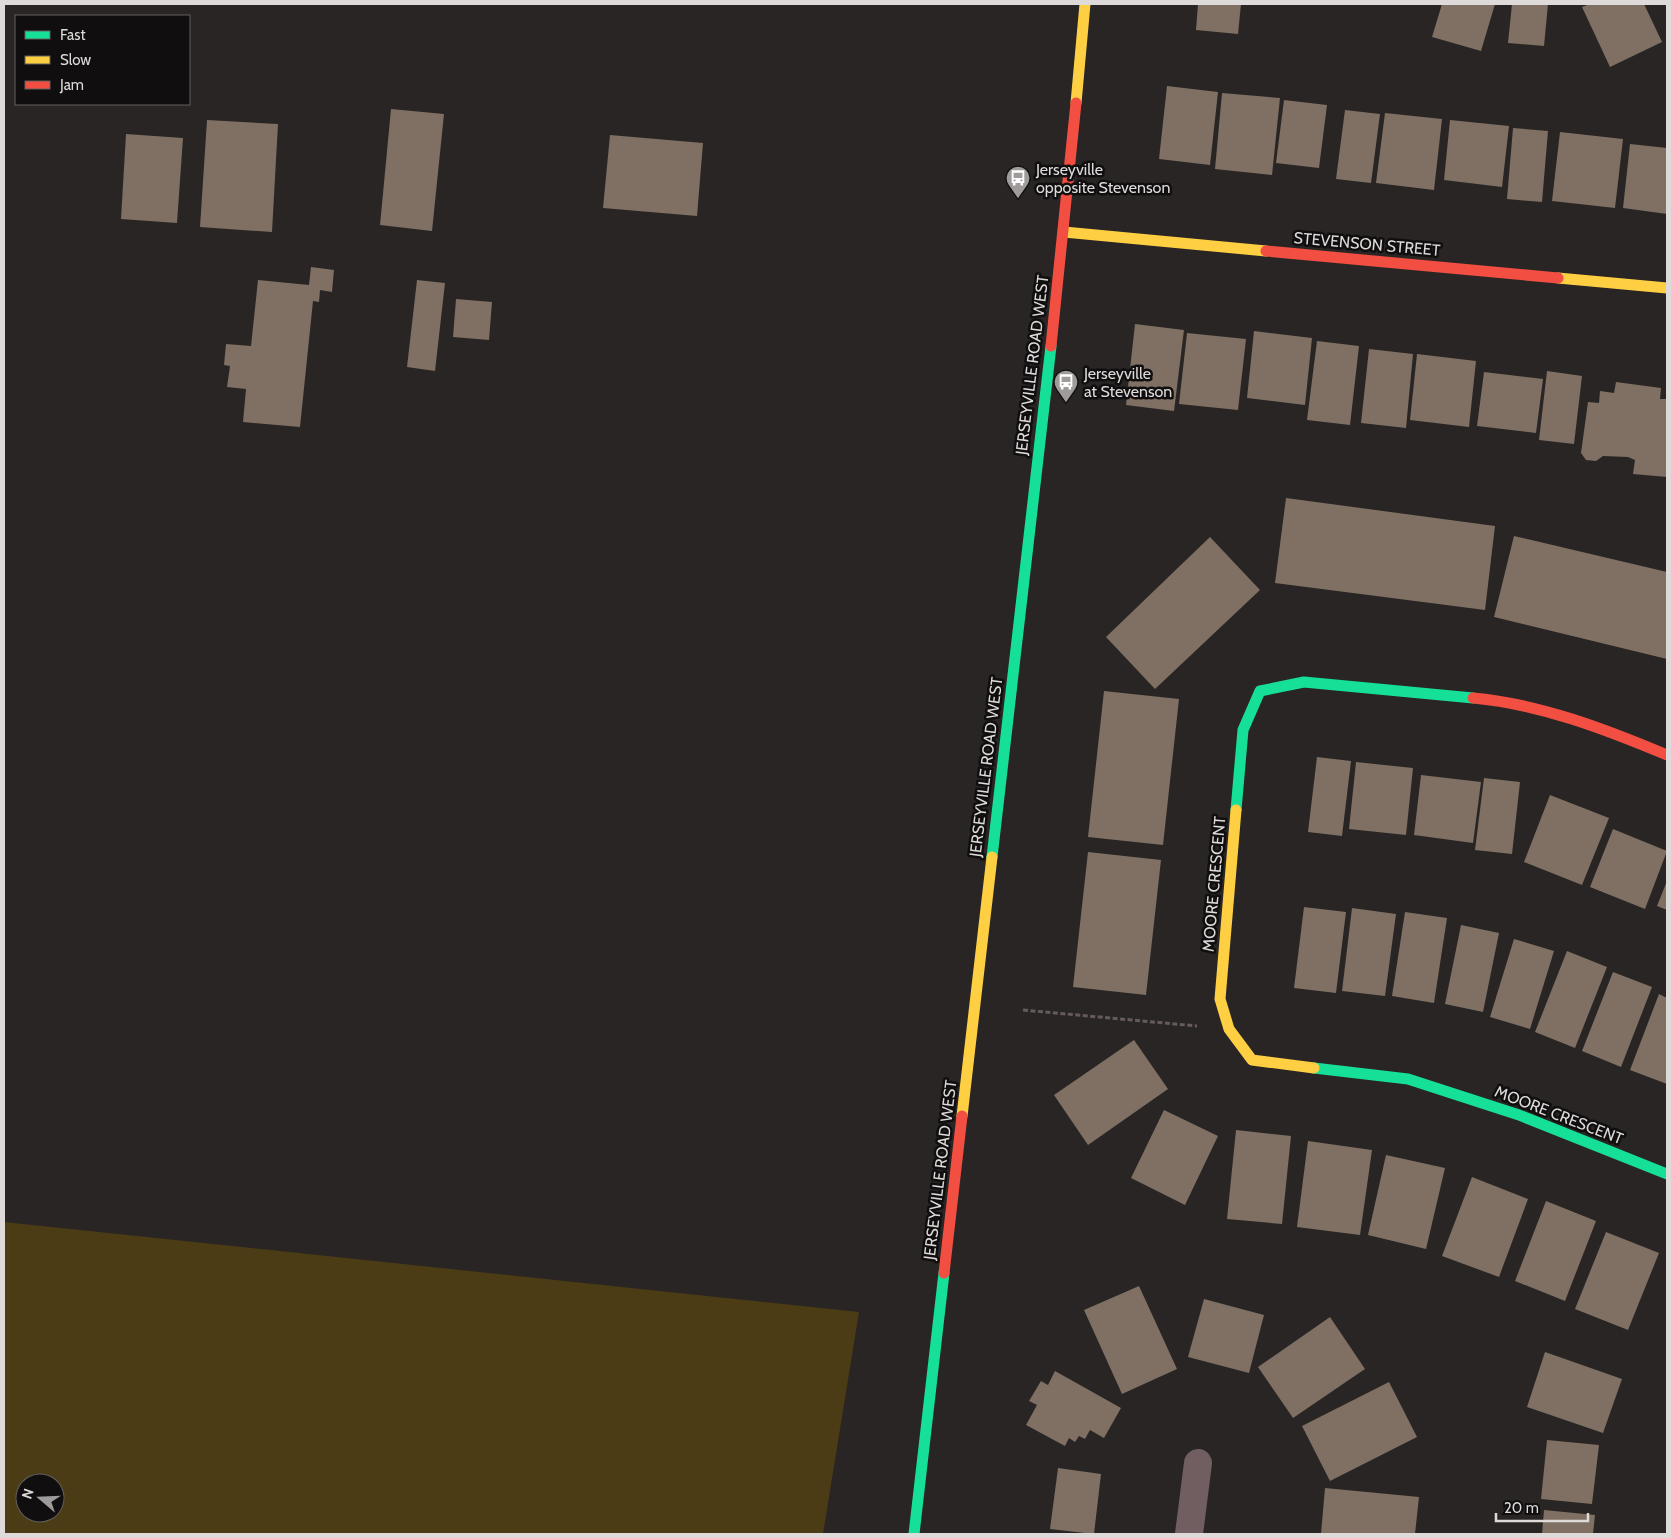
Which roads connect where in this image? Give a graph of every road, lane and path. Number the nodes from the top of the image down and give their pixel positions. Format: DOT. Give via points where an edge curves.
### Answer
graph roads {
  1 [pos="1085,4"];
  2 [pos="1064,232"];
  3 [pos="1667,288"];
  4 [pos="1667,755"];
  5 [pos="1023,1010"];
  6 [pos="1229,1029"];
  7 [pos="1667,1174"];
  8 [pos="1198,1463"];
  9 [pos="914,1534"];
  10 [pos="1189,1534"];
  1 -- 2 [label="street, JERSEYVILLE ROAD WEST"];
  2 -- 3 [label="street, STEVENSON STREET"];
  2 -- 9 [label="street, JERSEYVILLE ROAD WEST"];
  4 -- 6 [label="street, MOORE CRESCENT" via="1615,732 1510,701 1304,682 1260,691 1243,730 1220,999"];
  5 -- 6 [label="path"];
  6 -- 7 [label="street, MOORE CRESCENT" via="1252,1060 1408,1079 1519,1115"];
  8 -- 10 [label="street"];
}
